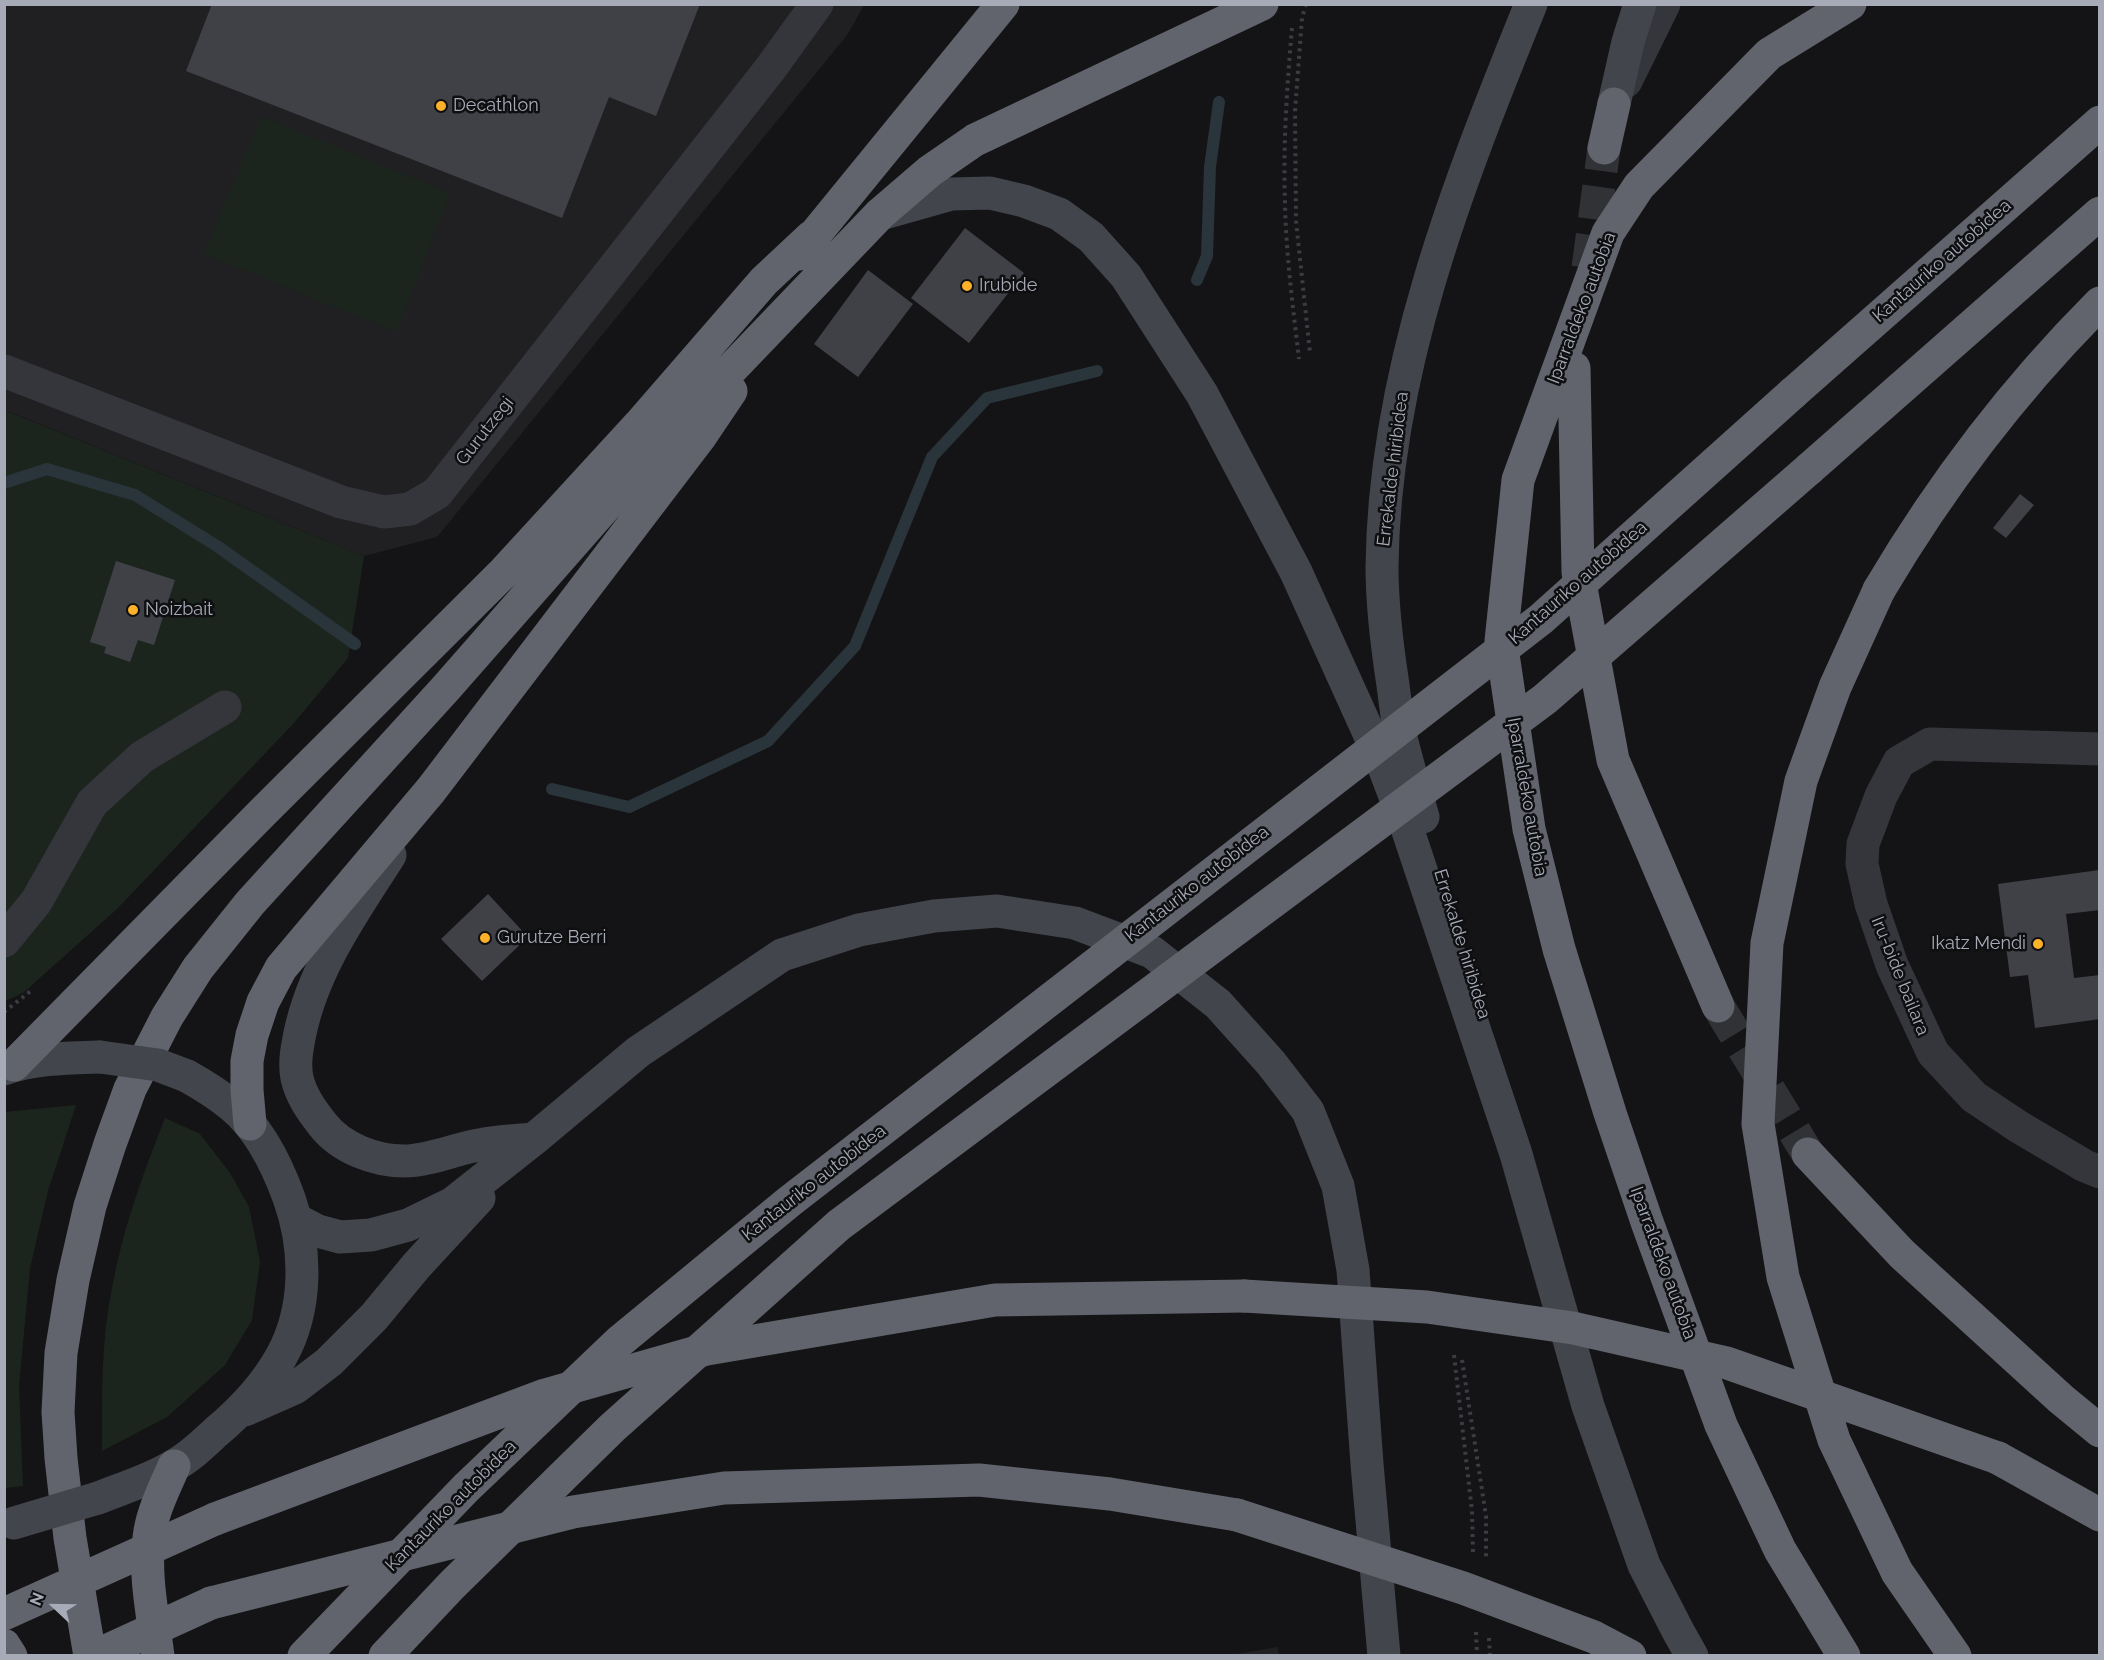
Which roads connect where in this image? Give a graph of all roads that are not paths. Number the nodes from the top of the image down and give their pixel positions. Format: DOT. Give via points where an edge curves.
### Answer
graph roads {
  1 [pos="818,4"];
  2 [pos="1003,4"];
  3 [pos="1205,4"];
  4 [pos="1531,4"];
  5 [pos="1640,4"];
  6 [pos="1665,4"];
  7 [pos="1850,4"];
  8 [pos="1257,7"];
  9 [pos="1614,104"];
  10 [pos="2100,122"];
  11 [pos="1604,148"];
  12 [pos="2100,213"];
  13 [pos="880,214"];
  14 [pos="811,237"];
  15 [pos="2100,303"];
  16 [pos="762,338"];
  17 [pos="1574,368"];
  18 [pos="4,371"];
  19 [pos="669,434"];
  20 [pos="225,707"];
  21 [pos="2100,749"];
  22 [pos="431,790"];
  23 [pos="4,941"];
  24 [pos="1718,1006"];
  25 [pos="9,1067"];
  26 [pos="250,1124"];
  27 [pos="534,1139"];
  28 [pos="1516,1154"];
  29 [pos="1808,1154"];
  30 [pos="2100,1172"];
  31 [pos="297,1220"];
  32 [pos="237,1414"];
  33 [pos="2100,1431"];
  34 [pos="174,1466"];
  35 [pos="2100,1515"];
  36 [pos="9,1524"];
  37 [pos="4,1614"];
  38 [pos="4,1645"];
  39 [pos="11,1656"];
  40 [pos="90,1656"];
  41 [pos="95,1656"];
  42 [pos="158,1656"];
  43 [pos="304,1656"];
  44 [pos="385,1656"];
  45 [pos="1384,1656"];
  46 [pos="1629,1656"];
  47 [pos="1692,1656"];
  48 [pos="1844,1656"];
  49 [pos="1955,1656"];
  1 -- 18 [label="street, Gurutzegi" via="437,493 410,508 384,512 341,502"];
  2 -- 14 [label="highway"];
  3 -- 8 [label="highway"];
  4 -- 28 [label="street, Errekalde hiribidea" via="1441,239 1410,354 1388,481 1382,568 1385,634 1400,733 1491,1035"];
  5 -- 9 [label="street"];
  6 -- 9 [label="street"];
  7 -- 48 [label="highway, Iparraldeko autobia" via="1768,54 1639,186 1608,233 1518,480 1501,641 1531,840 1559,949 1640,1201 1721,1425 1780,1550"];
  8 -- 13 [label="highway" via="975,140 930,171"];
  9 -- 11 [label="highway"];
  10 -- 43 [label="highway, Kantauriko autobidea, bridge" via="1541,619 789,1201 620,1341 466,1488"];
  12 -- 44 [label="highway, bridge" via="1545,699 839,1225 612,1428"];
  13 -- 16 [label="highway"];
  13 -- 28 [label="street" via="951,194 990,194 1024,201 1059,214 1091,237 1126,276 1202,394 1296,572 1382,762"];
  14 -- 19 [label="highway"];
  14 -- 25 [label="highway" via="764,281 504,572"];
  15 -- 49 [label="highway, bridge" via="2001,412 1961,463 1879,590 1835,687 1801,781 1767,943 1758,1124 1783,1277 1834,1440 1897,1572"];
  16 -- 19 [label="highway"];
  16 -- 22 [label="highway" via="700,438"];
  17 -- 24 [label="highway" via="1578,572 1613,760"];
  19 -- 40 [label="highway" via="250,903 198,968 167,1017 130,1089 90,1206 61,1353 61,1458"];
  20 -- 23 [label="street" via="142,757 92,803 36,902"];
  21 -- 30 [label="street, Iru-bide bailara" via="1930,744 1899,762 1863,844 1862,864 1892,965 1933,1053 1974,1097"];
  22 -- 26 [label="highway" via="281,968 263,1002 252,1035 247,1061"];
  22 -- 27 [label="street" via="333,946 312,991 296,1053 297,1078 309,1107 328,1132 351,1149 375,1157 404,1161 479,1145"];
  25 -- 26 [label="street, bridge" via="60,1058 100,1057 158,1065 211,1089"];
  26 -- 31 [label="street" via="274,1163"];
  27 -- 31 [label="street" via="453,1203 408,1225 370,1235 340,1237"];
  27 -- 32 [label="street" via="329,1362 295,1388"];
  27 -- 45 [label="street" via="638,1052 782,955 859,930 934,916 997,911 1075,923 1152,952 1218,1004 1271,1063 1308,1111 1338,1186 1353,1270"];
  28 -- 47 [label="street" via="1600,1440 1644,1565"];
  29 -- 33 [label="highway" via="1902,1254"];
  31 -- 32 [label="street" via="302,1292 293,1326 282,1356"];
  32 -- 34 [label="street"];
  34 -- 36 [label="street, bridge" via="98,1498"];
  34 -- 42 [label="highway" via="150,1531 147,1575"];
  35 -- 37 [label="highway, bridge" via="1998,1458 1726,1363 1573,1328 1427,1307 1244,1296 995,1300 707,1349 545,1395 215,1519"];
  38 -- 39 [label="highway"];
  41 -- 46 [label="highway, bridge" via="211,1603 573,1512 724,1488 979,1480 1110,1494 1238,1515 1463,1588 1594,1637"];
}
